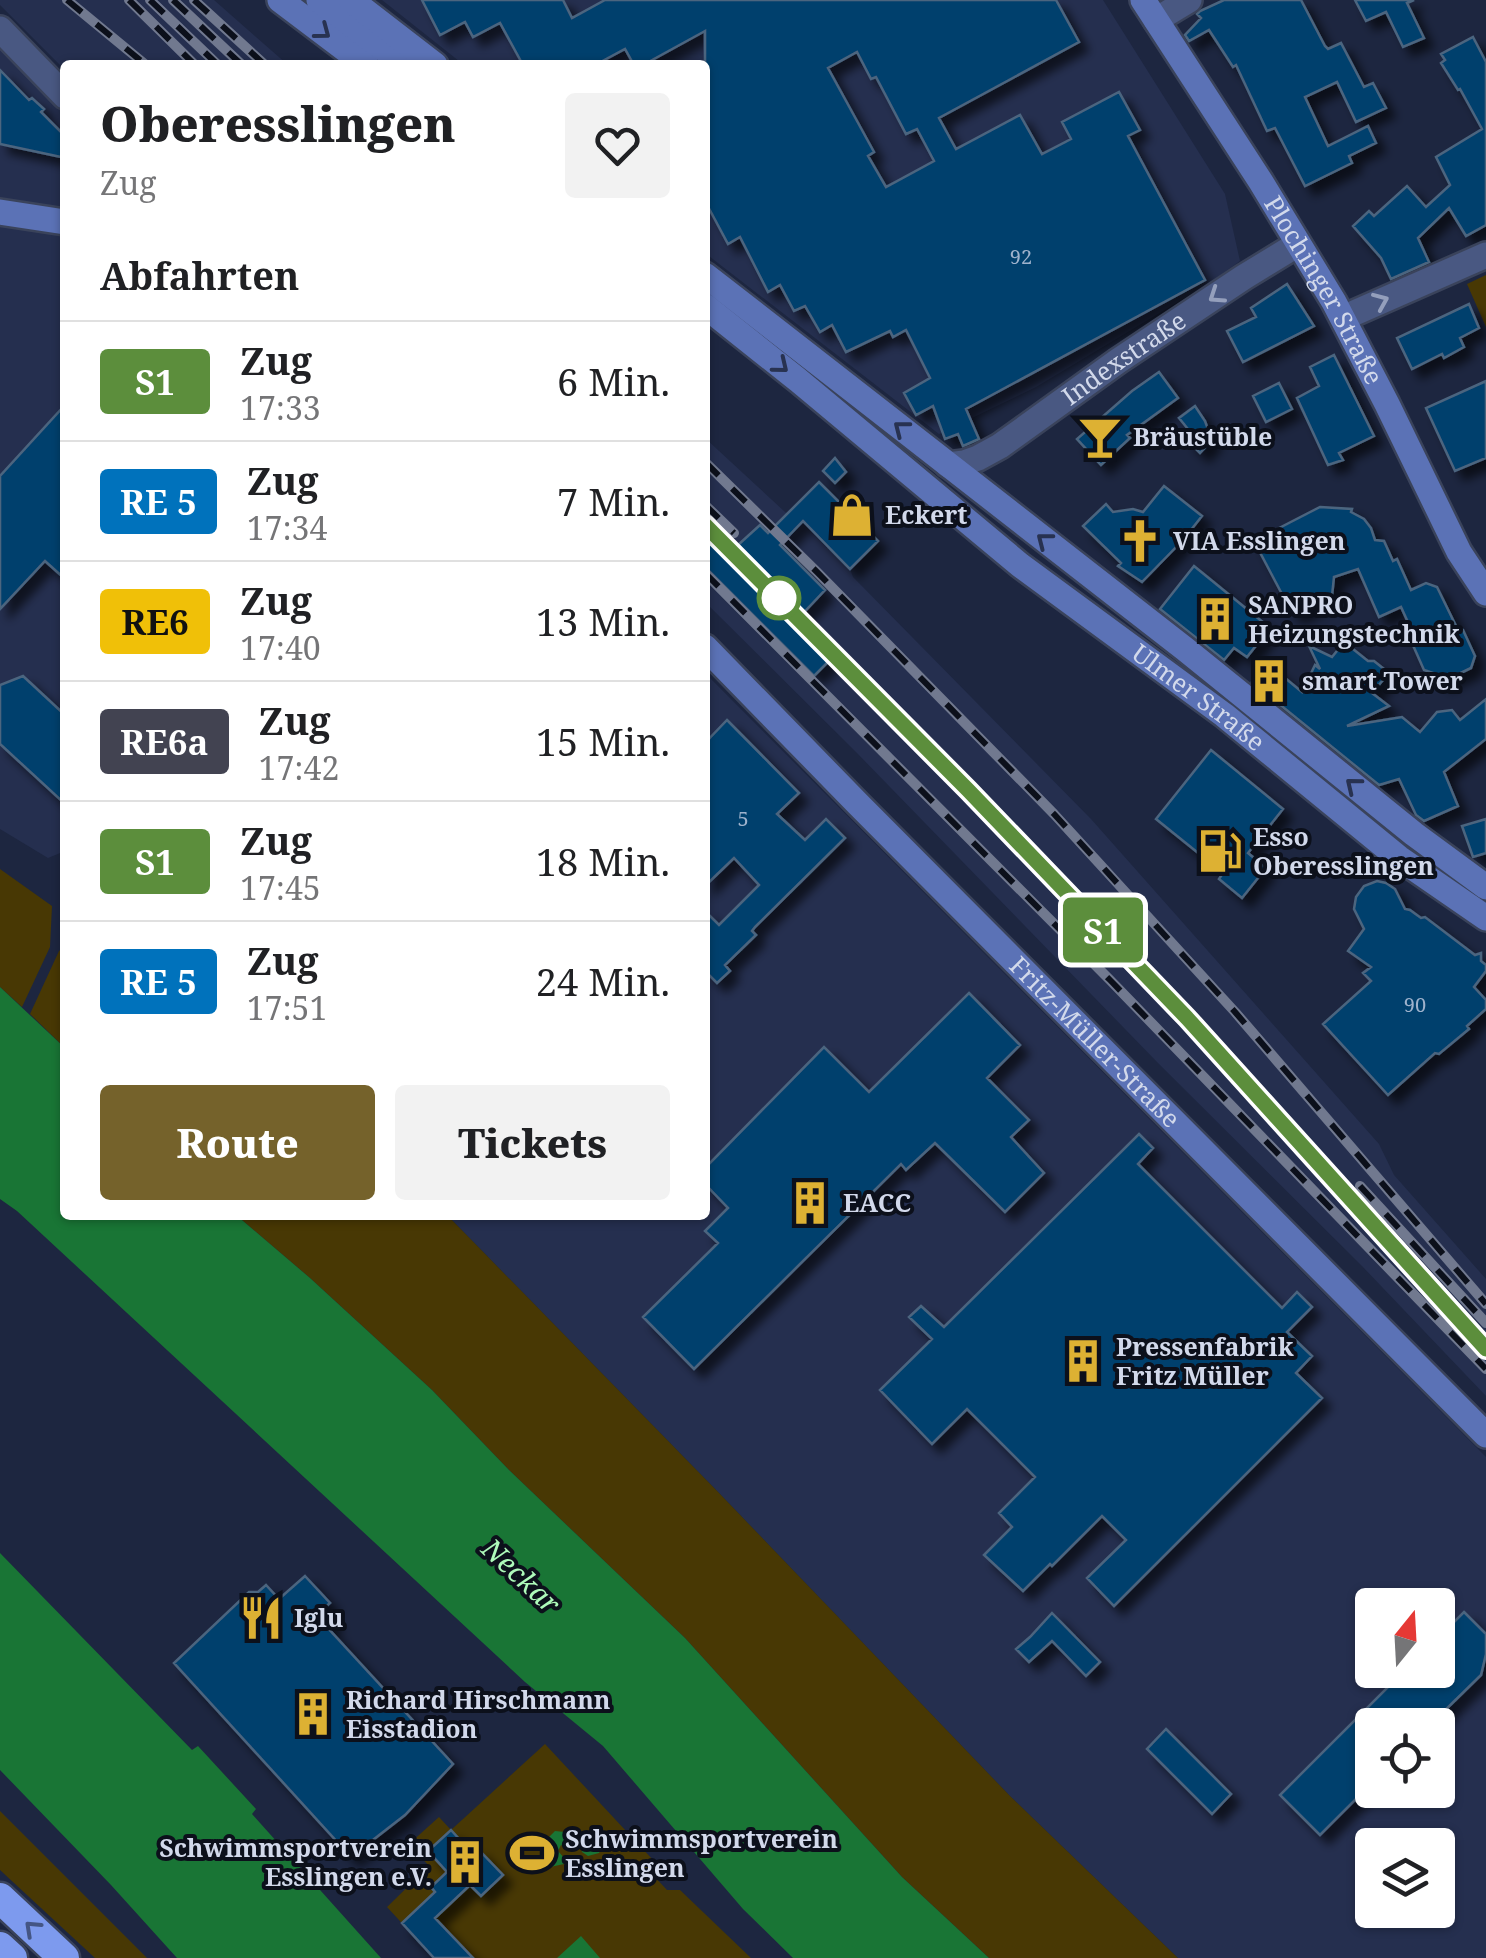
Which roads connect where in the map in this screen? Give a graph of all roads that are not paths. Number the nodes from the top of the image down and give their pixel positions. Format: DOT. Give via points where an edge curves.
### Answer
graph roads {
  1 [pos="280,0"];
  2 [pos="319,0"];
  3 [pos="352,0"];
  4 [pos="1189,0"];
  5 [pos="1149,10"];
  6 [pos="0,30"];
  7 [pos="359,60"];
  8 [pos="398,60"];
  9 [pos="429,60"];
  10 [pos="60,91"];
  11 [pos="0,212"];
  12 [pos="60,221"];
  13 [pos="1298,244"];
  14 [pos="1486,255"];
  15 [pos="710,279"];
  16 [pos="710,310"];
  17 [pos="1343,318"];
  18 [pos="948,465"];
  19 [pos="911,476"];
  20 [pos="978,488"];
  21 [pos="1486,593"];
  22 [pos="710,652"];
  23 [pos="1486,887"];
  24 [pos="1475,912"];
  25 [pos="1486,926"];
  26 [pos="1486,1435"];
  27 [pos="0,1898"];
  28 [pos="0,1947"];
  29 [pos="12,1958"];
  30 [pos="64,1958"];
  1 -- 7 [label="main road, one-way"];
  2 -- 8 [label="main road"];
  3 -- 9 [label="main road"];
  4 -- 5 [label="street"];
  5 -- 13 [label="main road, Plochinger Straße"];
  6 -- 10 [label="street"];
  11 -- 12 [label="main road"];
  13 -- 17 [label="main road, Plochinger Straße"];
  13 -- 18 [label="street, Indexstraße, one-way" via="1000,446"];
  17 -- 14 [label="street, one-way"];
  18 -- 15 [label="main road, Ulmer Straße, one-way"];
  16 -- 19 [label="main road, Ulmer Straße, one-way"];
  17 -- 21 [label="main road, Plochinger Straße" via="1459,552"];
  18 -- 20 [label="main road, Ulmer Straße"];
  19 -- 20 [label="main road, Ulmer Straße"];
  19 -- 24 [label="main road, Ulmer Straße"];
  23 -- 20 [label="main road, Ulmer Straße, one-way"];
  22 -- 26 [label="main road, Fritz-Müller-Straße"];
  24 -- 25 [label="main road, Ulmer Straße"];
  30 -- 27 [label="highway, one-way"];
  28 -- 29 [label="highway"];
}
